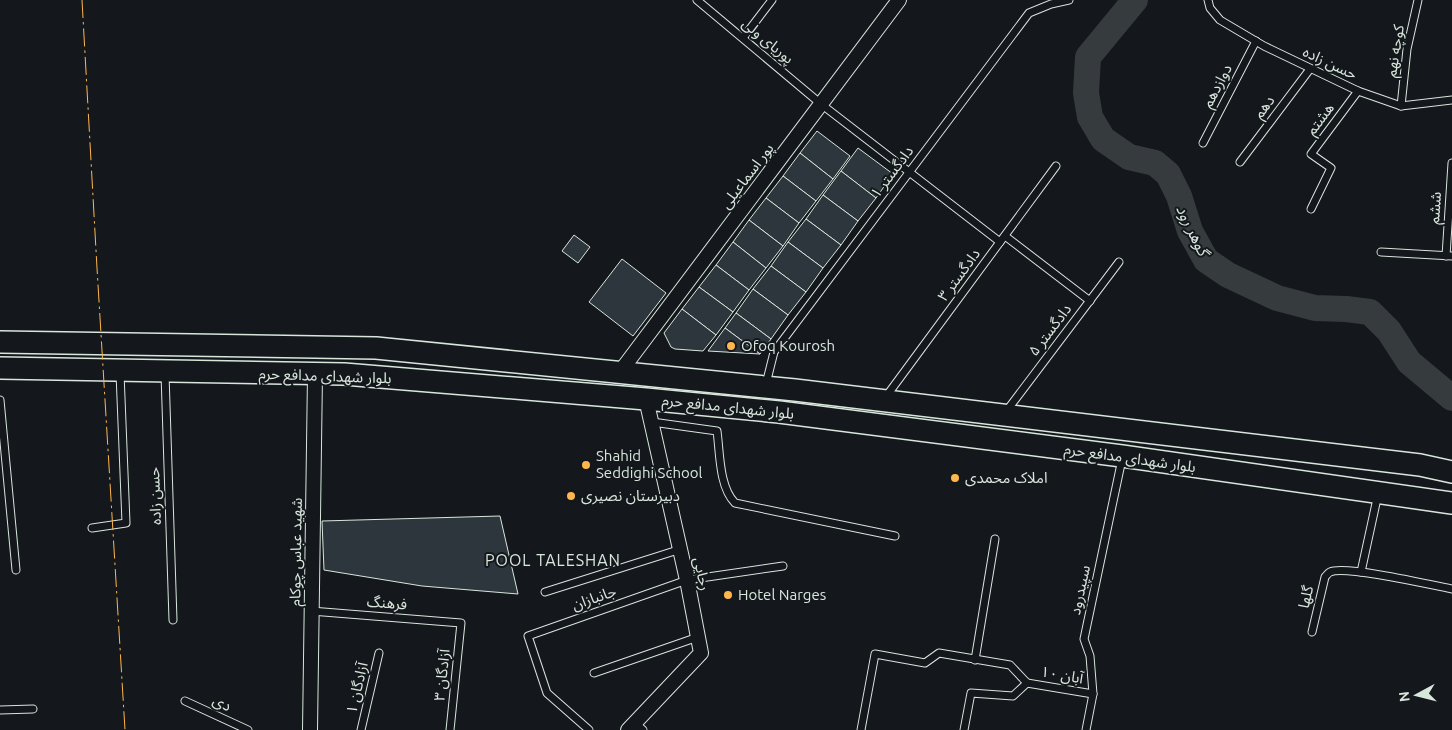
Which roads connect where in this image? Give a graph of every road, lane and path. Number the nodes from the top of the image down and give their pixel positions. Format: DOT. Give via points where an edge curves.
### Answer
graph roads {
  1 [pos="697,0"];
  2 [pos="772,0"];
  3 [pos="899,0"];
  4 [pos="1069,0"];
  5 [pos="1418,0"];
  6 [pos="1209,4"];
  7 [pos="743,38"];
  8 [pos="1256,41"];
  9 [pos="1310,69"];
  10 [pos="1358,91"];
  11 [pos="1452,100"];
  12 [pos="821,104"];
  13 [pos="1401,106"];
  14 [pos="1203,143"];
  15 [pos="1240,162"];
  16 [pos="1452,163"];
  17 [pos="1056,166"];
  18 [pos="909,173"];
  19 [pos="1311,209"];
  20 [pos="1005,236"];
  21 [pos="1000,242"];
  22 [pos="1381,252"];
  23 [pos="1449,256"];
  24 [pos="1119,262"];
  25 [pos="1090,301"];
  26 [pos="0,342"];
  27 [pos="0,368"];
  28 [pos="120,371"];
  29 [pos="165,371"];
  30 [pos="620,372"];
  31 [pos="314,374"];
  32 [pos="765,387"];
  33 [pos="646,398"];
  34 [pos="0,400"];
  35 [pos="884,400"];
  36 [pos="1003,415"];
  37 [pos="652,422"];
  38 [pos="1122,456"];
  39 [pos="1452,472"];
  40 [pos="1378,492"];
  41 [pos="1452,503"];
  42 [pos="92,528"];
  43 [pos="895,536"];
  44 [pos="995,539"];
  45 [pos="680,549"];
  46 [pos="783,566"];
  47 [pos="16,570"];
  48 [pos="1361,572"];
  49 [pos="687,580"];
  50 [pos="1452,589"];
  51 [pos="545,592"];
  52 [pos="311,611"];
  53 [pos="173,620"];
  54 [pos="461,623"];
  55 [pos="1312,632"];
  56 [pos="698,637"];
  57 [pos="379,653"];
  58 [pos="976,660"];
  59 [pos="594,672"];
  60 [pos="1026,683"];
  61 [pos="1092,694"];
  62 [pos="184,701"];
  63 [pos="33,709"];
  64 [pos="0,710"];
  65 [pos="635,728"];
  66 [pos="248,730"];
  67 [pos="310,730"];
  68 [pos="361,730"];
  69 [pos="450,730"];
  70 [pos="589,730"];
  71 [pos="861,730"];
  72 [pos="964,730"];
  73 [pos="1086,730"];
  1 -- 7 [label="lane, پوریای ولی"];
  2 -- 7 [label="lane"];
  3 -- 12 [label="street, پور اسماعیلی"];
  4 -- 18 [label="lane, دادگستر ۱" via="1029,13"];
  5 -- 13 [label="lane, کوچه نهم" via="1407,49"];
  6 -- 8 [label="lane, حسن زاده" via="1220,20"];
  7 -- 12 [label="lane, پوریای ولی"];
  8 -- 9 [label="lane, حسن زاده"];
  8 -- 14 [label="lane, دوازدهم"];
  9 -- 10 [label="lane, حسن زاده"];
  9 -- 15 [label="lane, دهم"];
  10 -- 13 [label="lane, حسن زاده"];
  10 -- 19 [label="lane, هشتم" via="1311,154 1331,168"];
  11 -- 13 [label="lane, حسن زاده"];
  12 -- 18 [label="lane, پوریای ولی"];
  12 -- 30 [label="street, پور اسماعیلی"];
  16 -- 23 [label="lane, ششم"];
  17 -- 20 [label="lane, دادگستر ۳"];
  18 -- 21 [label="lane, پوریای ولی"];
  18 -- 32 [label="lane, دادگستر ۱" via="774,352"];
  20 -- 21 [label="lane, دادگستر ۳"];
  20 -- 25 [label="lane"];
  21 -- 35 [label="lane, دادگستر ۳"];
  22 -- 23 [label="lane"];
  24 -- 25 [label="lane, دادگستر ۵"];
  25 -- 36 [label="lane, دادگستر ۵"];
  26 -- 30 [label="main road, بلوار شهدای مدافع حرم" via="376,348"];
  27 -- 28 [label="main road, بلوار شهدای مدافع حرم"];
  28 -- 29 [label="main road, بلوار شهدای مدافع حرم"];
  28 -- 42 [label="lane" via="126,523"];
  29 -- 31 [label="main road, بلوار شهدای مدافع حرم"];
  29 -- 53 [label="lane, حسن زاده"];
  30 -- 32 [label="main road, بلوار شهدای مدافع حرم"];
  31 -- 33 [label="main road, بلوار شهدای مدافع حرم"];
  31 -- 52 [label="street, شهید عباس چوکام"];
  32 -- 35 [label="main road, بلوار شهدای مدافع حرم"];
  33 -- 37 [label="street, رجایی"];
  33 -- 38 [label="main road, بلوار شهدای مدافع حرم"];
  34 -- 47 [label="lane"];
  35 -- 36 [label="main road, بلوار شهدای مدافع حرم"];
  36 -- 39 [label="main road, بلوار شهدای مدافع حرم" via="1420,465"];
  37 -- 43 [label="lane" via="717,431 724,486 735,503"];
  37 -- 45 [label="street, رجایی"];
  38 -- 40 [label="main road, بلوار شهدای مدافع حرم"];
  38 -- 61 [label="lane, سپیدرود" via="1084,639 1090,656"];
  40 -- 41 [label="main road, بلوار شهدای مدافع حرم"];
  40 -- 48 [label="lane"];
  44 -- 58 [label="lane"];
  45 -- 49 [label="street, رجایی"];
  45 -- 51 [label="lane"];
  46 -- 49 [label="lane, جانبازان"];
  48 -- 50 [label="lane, گلها"];
  48 -- 55 [label="lane, گلها" via="1336,571 1324,577"];
  49 -- 56 [label="street, رجایی"];
  49 -- 70 [label="lane, جانبازان" via="528,636 547,693"];
  52 -- 54 [label="lane, فرهنگ"];
  52 -- 67 [label="street, شهید عباس چوکام"];
  54 -- 69 [label="lane, آزادگان ۳"];
  56 -- 59 [label="lane"];
  56 -- 65 [label="street, رجایی" via="701,653"];
  57 -- 68 [label="lane, آزادگان ۱"];
  58 -- 60 [label="lane" via="1010,665"];
  58 -- 71 [label="lane" via="939,653 925,663 875,654"];
  60 -- 61 [label="lane, آبان ۱۰"];
  60 -- 72 [label="lane" via="1012,696 971,693"];
  61 -- 73 [label="lane, سپیدرود"];
  62 -- 66 [label="lane, دی"];
  63 -- 64 [label="lane"];
}
